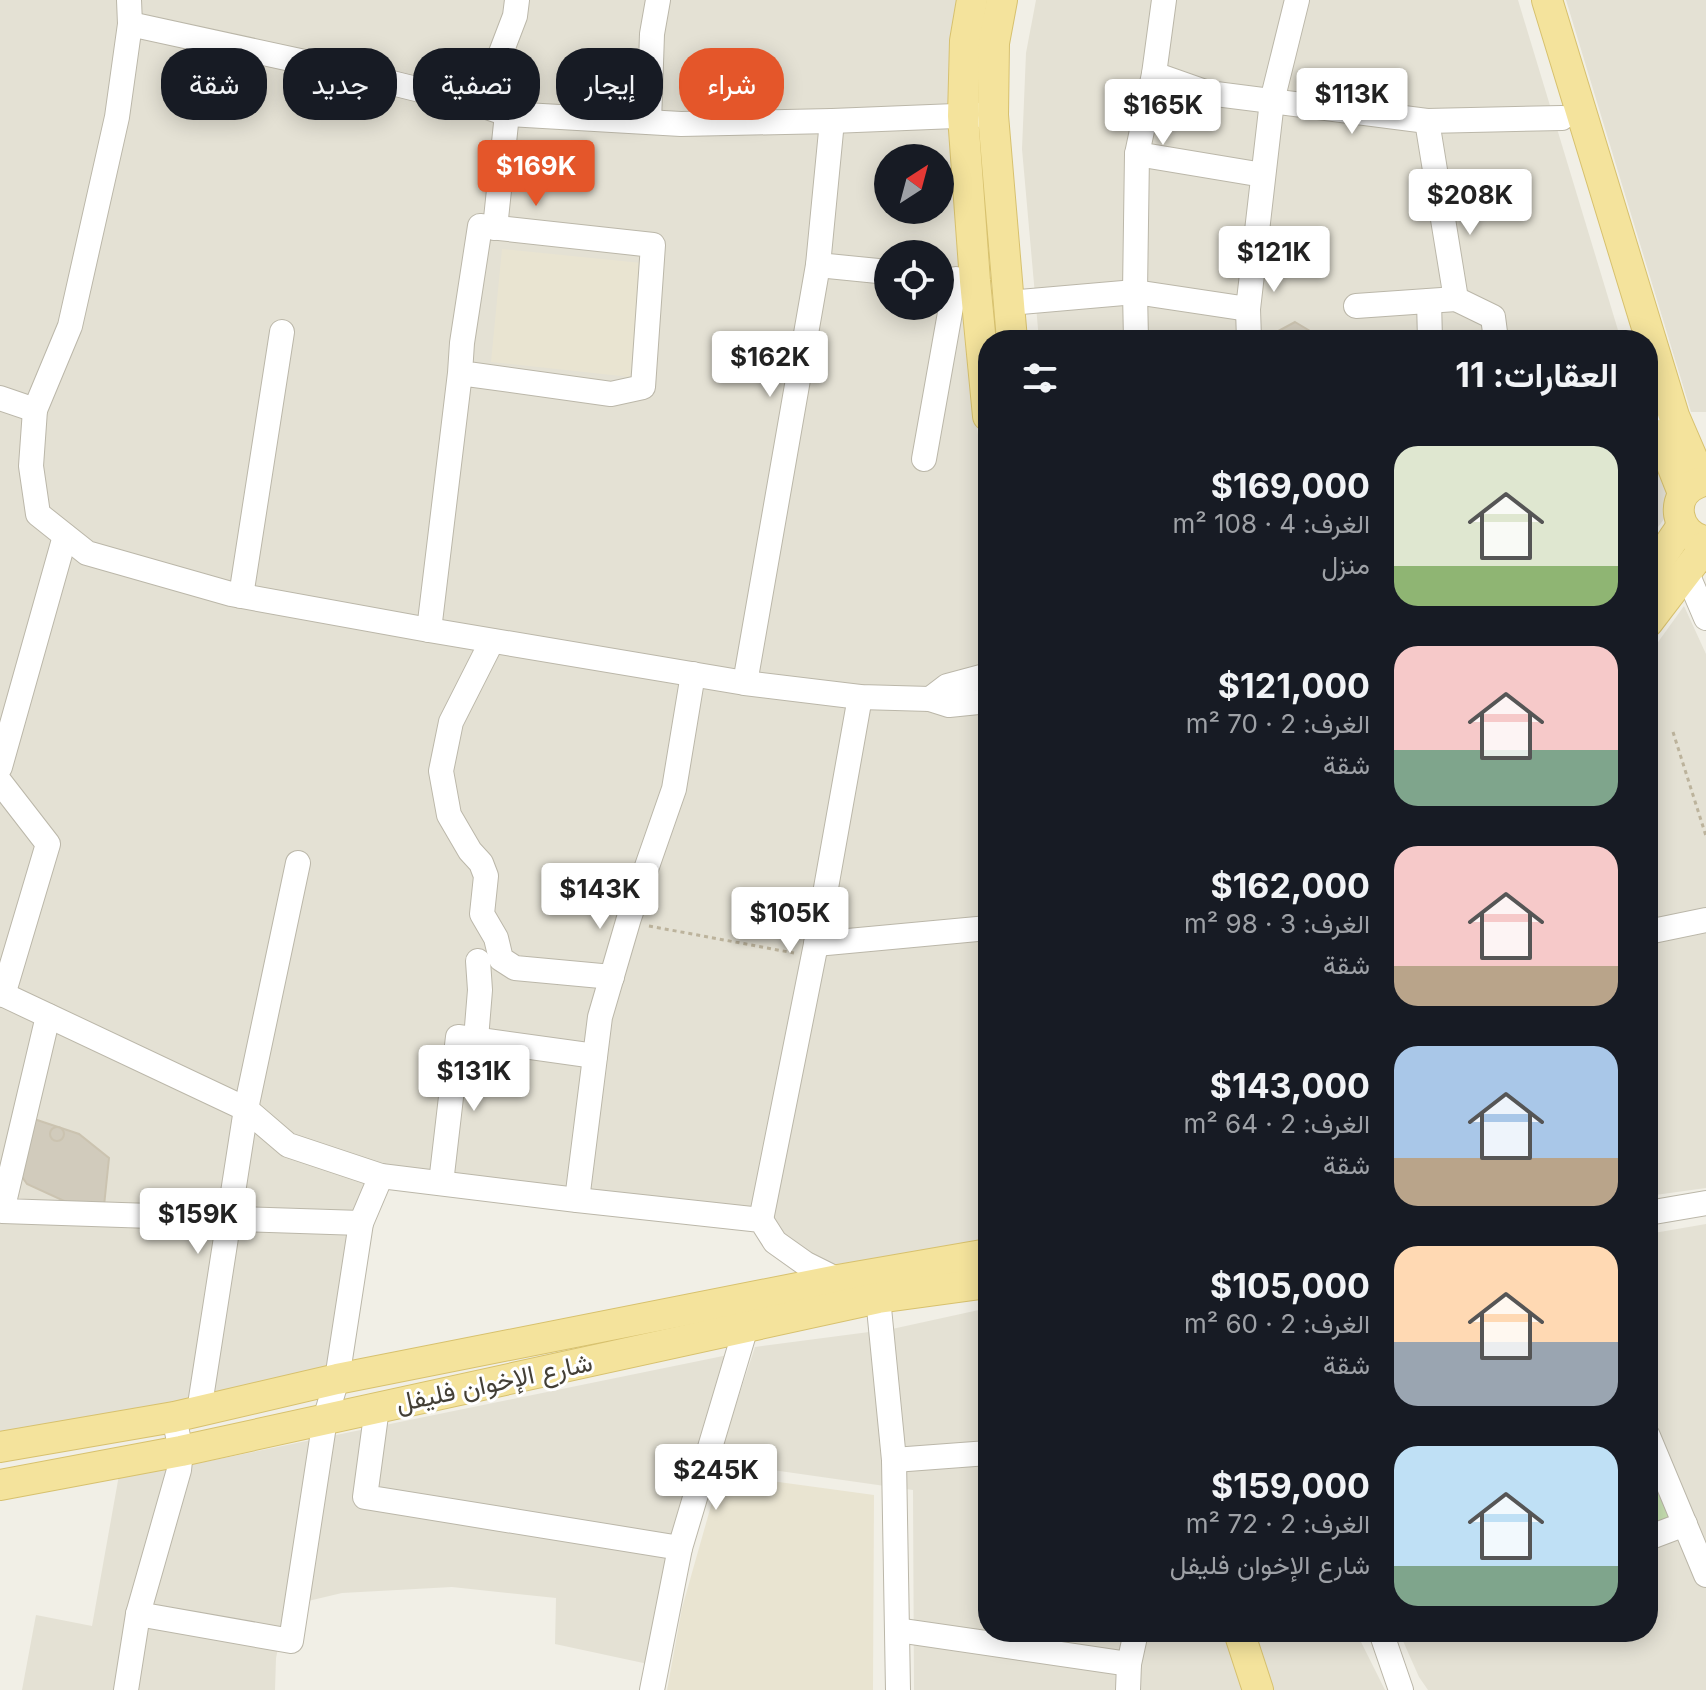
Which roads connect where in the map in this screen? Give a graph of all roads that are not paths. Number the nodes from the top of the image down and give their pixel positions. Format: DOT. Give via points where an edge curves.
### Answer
graph roads {
  1 [pos="658,0"];
  2 [pos="972,0"];
  3 [pos="1002,0"];
  4 [pos="1164,0"];
  5 [pos="1297,0"];
  6 [pos="1525,0"];
  7 [pos="1547,0"];
  8 [pos="521,5"];
  9 [pos="129,12"];
  10 [pos="504,48"];
  11 [pos="1154,74"];
  12 [pos="413,88"];
  13 [pos="1272,101"];
  14 [pos="993,115"];
  15 [pos="540,116"];
  16 [pos="963,116"];
  17 [pos="1562,118"];
  18 [pos="506,120"];
  19 [pos="832,121"];
  20 [pos="1427,121"];
  21 [pos="649,122"];
  22 [pos="1137,154"];
  23 [pos="1263,175"];
  24 [pos="495,228"];
  25 [pos="818,265"];
  26 [pos="874,271"];
  27 [pos="957,279"];
  28 [pos="1135,292"];
  29 [pos="1456,299"];
  30 [pos="1429,301"];
  31 [pos="1009,303"];
  32 [pos="1356,306"];
  33 [pos="1248,309"];
  34 [pos="1011,330"];
  35 [pos="1136,330"];
  36 [pos="1249,330"];
  37 [pos="1430,330"];
  38 [pos="1495,330"];
  39 [pos="1627,330"];
  40 [pos="1648,330"];
  41 [pos="282,332"];
  42 [pos="1658,364"];
  43 [pos="978,372"];
  44 [pos="460,373"];
  45 [pos="0,398"];
  46 [pos="35,410"];
  47 [pos="1658,424"];
  48 [pos="924,459"];
  49 [pos="1697,485"];
  50 [pos="65,536"];
  51 [pos="1698,538"];
  52 [pos="1658,568"];
  53 [pos="1686,571"];
  54 [pos="241,596"];
  55 [pos="1658,609"];
  56 [pos="1706,618"];
  57 [pos="429,630"];
  58 [pos="492,641"];
  59 [pos="693,674"];
  60 [pos="978,678"];
  61 [pos="745,683"];
  62 [pos="860,697"];
  63 [pos="930,699"];
  64 [pos="978,702"];
  65 [pos="0,767"];
  66 [pos="0,782"];
  67 [pos="298,863"];
  68 [pos="1706,920"];
  69 [pos="978,929"];
  70 [pos="1658,930"];
  71 [pos="815,950"];
  72 [pos="478,961"];
  73 [pos="612,977"];
  74 [pos="1,994"];
  75 [pos="48,1016"];
  76 [pos="476,1039"];
  77 [pos="595,1056"];
  78 [pos="246,1109"];
  79 [pos="381,1176"];
  80 [pos="441,1183"];
  81 [pos="577,1200"];
  82 [pos="1706,1203"];
  83 [pos="1658,1211"];
  84 [pos="228,1218"];
  85 [pos="761,1220"];
  86 [pos="1,1221"];
  87 [pos="361,1223"];
  88 [pos="978,1256"];
  89 [pos="838,1280"];
  90 [pos="978,1284"];
  91 [pos="878,1298"];
  92 [pos="746,1327"];
  93 [pos="337,1379"];
  94 [pos="377,1408"];
  95 [pos="187,1414"];
  96 [pos="325,1419"];
  97 [pos="0,1447"];
  98 [pos="181,1451"];
  99 [pos="978,1454"];
  100 [pos="894,1460"];
  101 [pos="1658,1460"];
  102 [pos="0,1485"];
  103 [pos="1685,1524"];
  104 [pos="1658,1534"];
  105 [pos="680,1548"];
  106 [pos="1706,1575"];
  107 [pos="138,1614"];
  108 [pos="897,1630"];
  109 [pos="978,1642"];
  110 [pos="979,1642"];
  111 [pos="1134,1642"];
  112 [pos="1242,1642"];
  113 [pos="1391,1642"];
  114 [pos="1129,1664"];
  115 [pos="126,1690"];
  116 [pos="652,1690"];
  117 [pos="898,1690"];
  118 [pos="1128,1690"];
  119 [pos="1258,1690"];
  120 [pos="1401,1690"];
  1 -- 21 [label="street"];
  2 -- 16 [label="main road"];
  3 -- 14 [label="main road" via="994,43"];
  4 -- 11 [label="street"];
  5 -- 13 [label="street"];
  6 -- 17 [label="main road"];
  7 -- 40 [label="main road"];
  8 -- 10 [label="street"];
  9 -- 12 [label="street"];
  9 -- 46 [label="street" via="117,117 70,326"];
  11 -- 13 [label="street" via="1208,93"];
  11 -- 22 [label="street"];
  13 -- 20 [label="street"];
  13 -- 23 [label="street"];
  14 -- 16 [label="street"];
  14 -- 31 [label="main road"];
  15 -- 21 [label="street"];
  16 -- 19 [label="street"];
  16 -- 27 [label="main road"];
  17 -- 20 [label="street"];
  17 -- 39 [label="main road"];
  18 -- 24 [label="street"];
  19 -- 21 [label="street"];
  19 -- 25 [label="street"];
  20 -- 29 [label="street"];
  22 -- 23 [label="street"];
  22 -- 28 [label="street"];
  23 -- 33 [label="street"];
  24 -- 44 [label="street" via="480,226"];
  24 -- 44 [label="street" via="653,245 643,387 611,394"];
  25 -- 26 [label="street"];
  25 -- 61 [label="street"];
  27 -- 43 [label="main road"];
  27 -- 48 [label="street"];
  28 -- 31 [label="street"];
  28 -- 33 [label="street"];
  28 -- 35 [label="street"];
  29 -- 30 [label="street"];
  29 -- 38 [label="street" via="1493,317"];
  30 -- 32 [label="street"];
  30 -- 37 [label="street"];
  31 -- 34 [label="main road"];
  33 -- 36 [label="street"];
  41 -- 54 [label="street"];
  42 -- 49 [label="main road"];
  44 -- 57 [label="street"];
  45 -- 46 [label="street"];
  46 -- 50 [label="street" via="31,466 38,514"];
  47 -- 49 [label="main road"];
  49 -- 51 [label="main road" via="1679,504 1678,515"];
  50 -- 54 [label="street" via="87,553"];
  50 -- 65 [label="street"];
  51 -- 52 [label="main road"];
  51 -- 53 [label="main road"];
  53 -- 55 [label="main road"];
  53 -- 56 [label="street"];
  54 -- 57 [label="street"];
  57 -- 58 [label="street"];
  58 -- 59 [label="street"];
  58 -- 73 [label="street" via="451,722 441,771 449,815 486,876 482,914 501,959 515,968"];
  59 -- 61 [label="street"];
  59 -- 73 [label="street" via="674,789"];
  60 -- 63 [label="street" via="947,686"];
  61 -- 62 [label="street"];
  62 -- 63 [label="street"];
  62 -- 71 [label="street"];
  63 -- 64 [label="street" via="949,705"];
  66 -- 74 [label="street" via="48,844"];
  67 -- 78 [label="street"];
  68 -- 70 [label="street"];
  69 -- 71 [label="street"];
  71 -- 85 [label="street"];
  72 -- 76 [label="street"];
  73 -- 77 [label="street"];
  74 -- 75 [label="street"];
  75 -- 78 [label="street"];
  75 -- 86 [label="street"];
  76 -- 77 [label="street"];
  76 -- 80 [label="street" via="458,1037"];
  77 -- 81 [label="street"];
  78 -- 79 [label="street" via="288,1145"];
  78 -- 84 [label="street"];
  79 -- 80 [label="street"];
  79 -- 87 [label="street"];
  80 -- 81 [label="street"];
  81 -- 85 [label="street"];
  82 -- 83 [label="street"];
  84 -- 86 [label="street"];
  84 -- 87 [label="street"];
  84 -- 95 [label="street"];
  85 -- 89 [label="street" via="775,1242"];
  87 -- 93 [label="street"];
  88 -- 89 [label="main road, شارع الإخوان فليفل"];
  89 -- 93 [label="main road, شارع الإخوان فليفل"];
  90 -- 91 [label="main road, شارع الإخوان فليفل"];
  91 -- 92 [label="main road, شارع الإخوان فليفل"];
  91 -- 100 [label="street"];
  92 -- 94 [label="main road, شارع الإخوان فليفل"];
  92 -- 105 [label="street"];
  93 -- 95 [label="main road, شارع الإخوان فليفل"];
  93 -- 96 [label="street"];
  94 -- 96 [label="main road, شارع الإخوان فليفل"];
  94 -- 105 [label="street" via="365,1497"];
  95 -- 97 [label="main road, شارع الإخوان فليفل"];
  95 -- 98 [label="street"];
  96 -- 98 [label="main road, شارع الإخوان فليفل"];
  96 -- 107 [label="street" via="291,1641"];
  98 -- 102 [label="main road, شارع الإخوان فليفل"];
  98 -- 107 [label="street"];
  99 -- 100 [label="street"];
  100 -- 108 [label="street"];
  101 -- 103 [label="street"];
  103 -- 104 [label="street"];
  103 -- 106 [label="street"];
  105 -- 116 [label="street"];
  107 -- 115 [label="street"];
  108 -- 109 [label="street"];
  108 -- 117 [label="street"];
  110 -- 114 [label="street"];
  111 -- 114 [label="street"];
  112 -- 119 [label="main road"];
  113 -- 120 [label="street"];
  114 -- 118 [label="street"];
}
